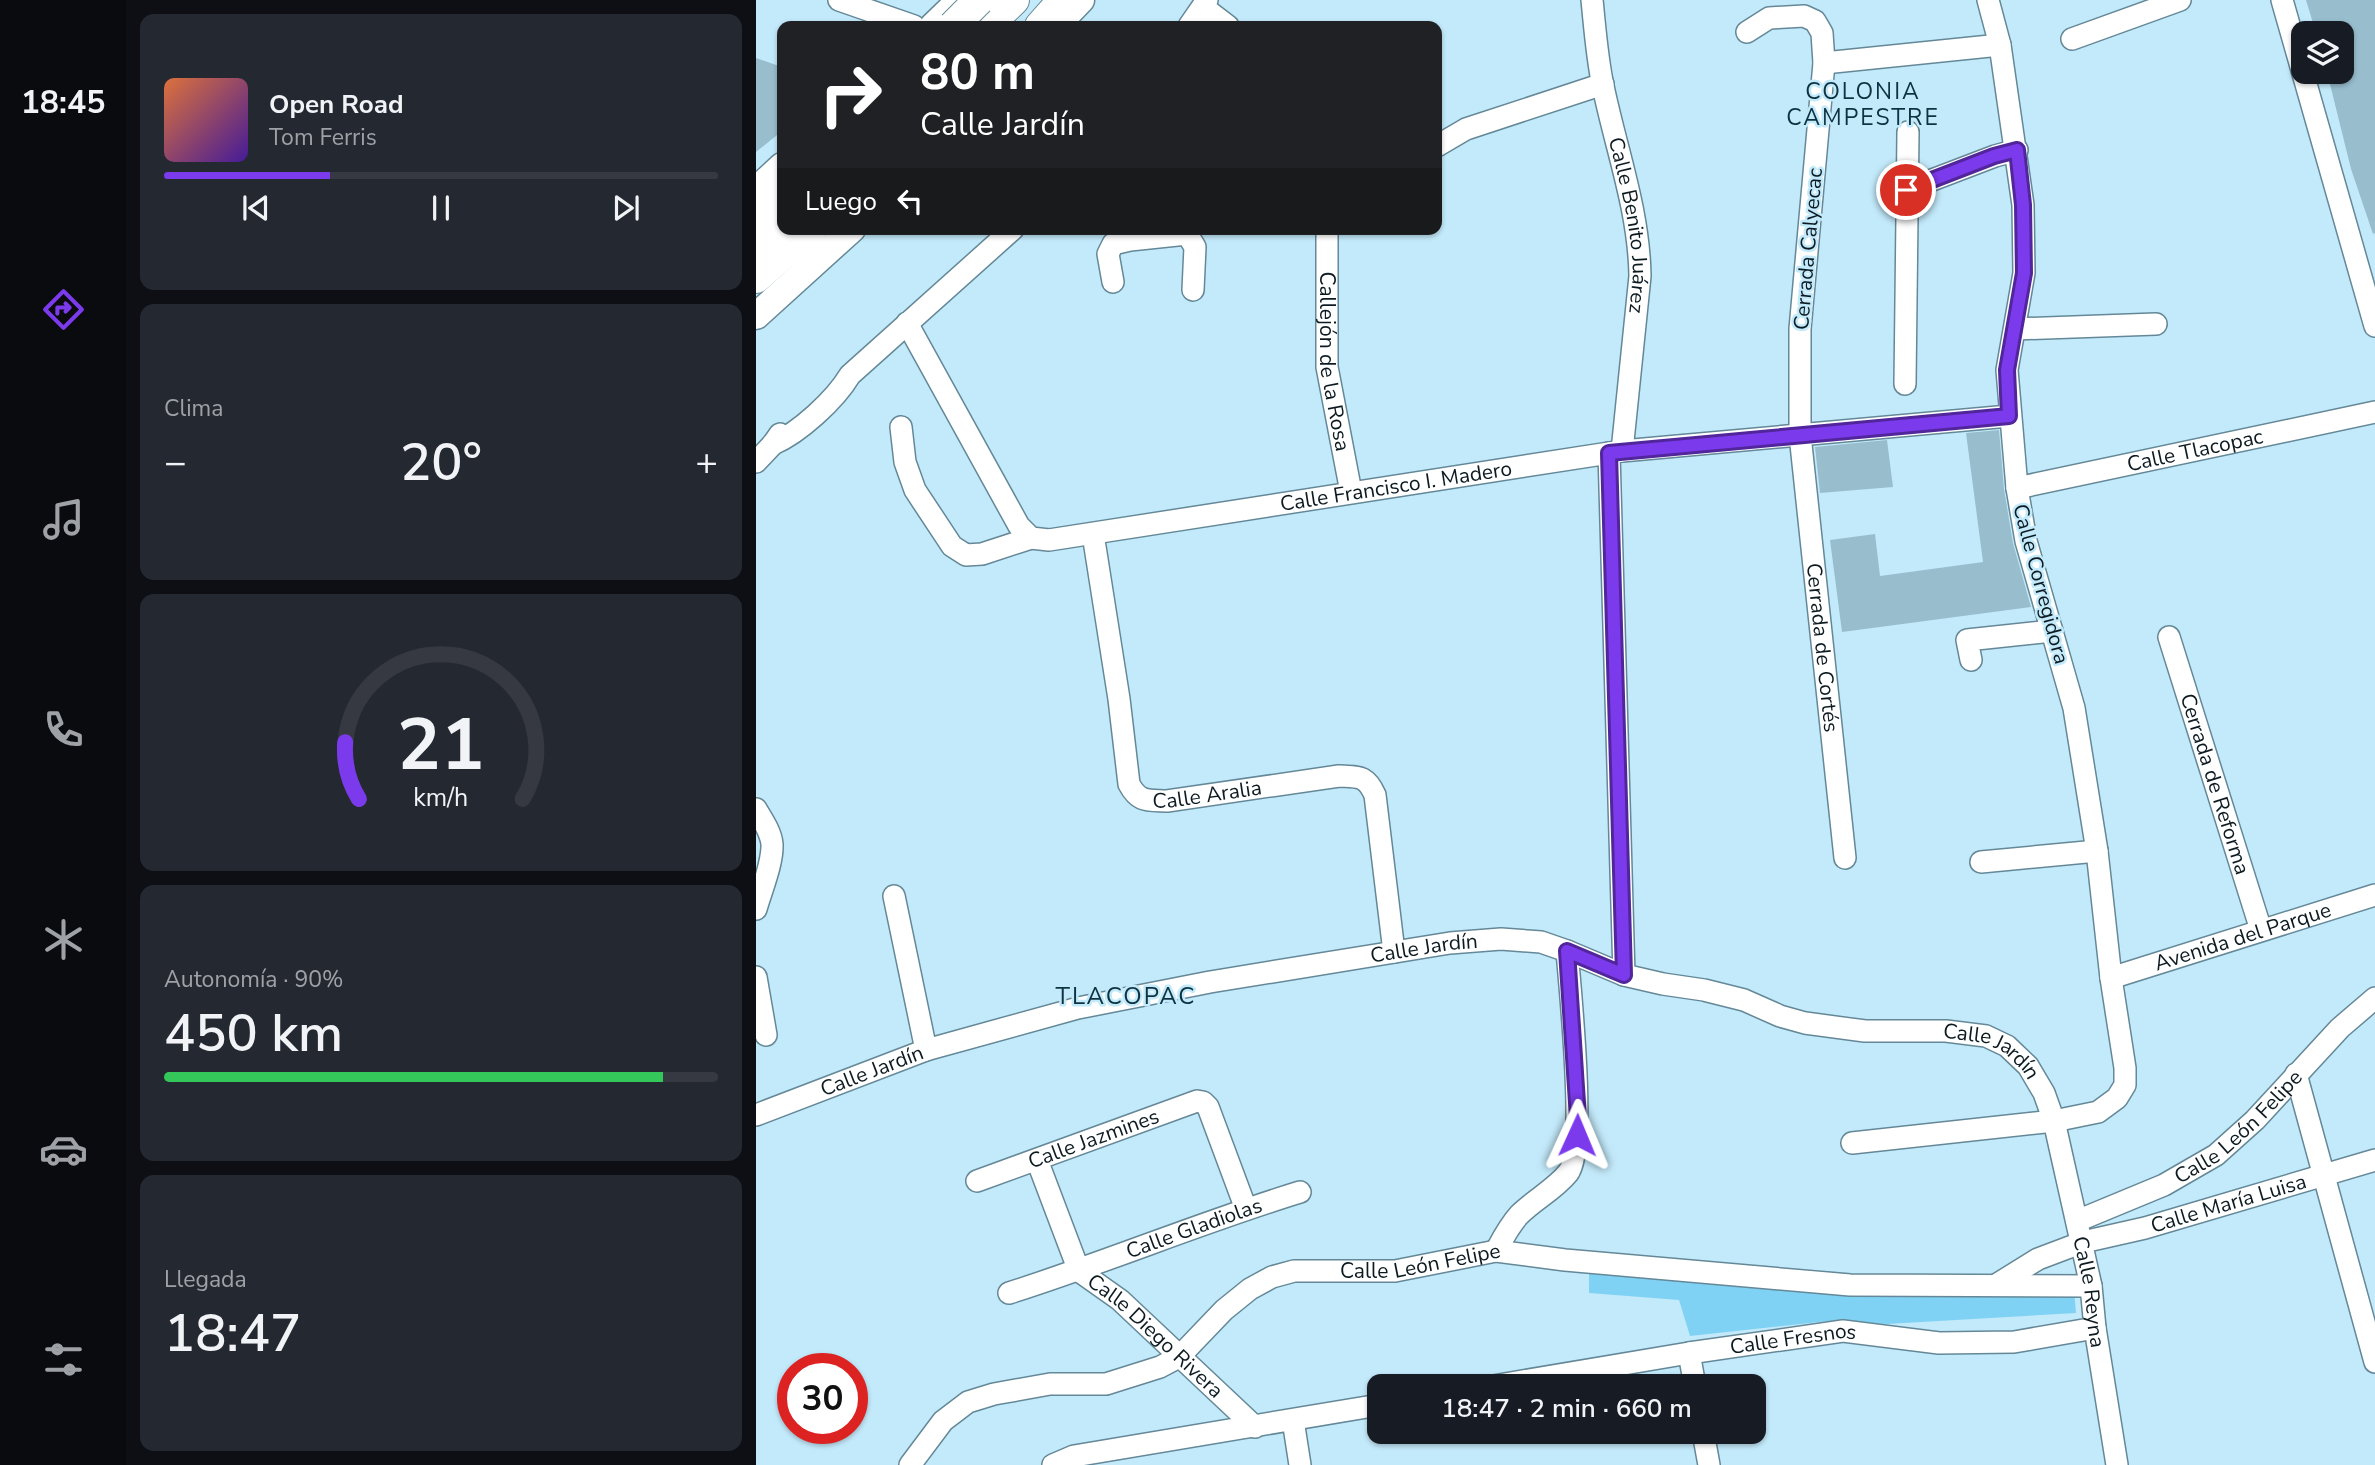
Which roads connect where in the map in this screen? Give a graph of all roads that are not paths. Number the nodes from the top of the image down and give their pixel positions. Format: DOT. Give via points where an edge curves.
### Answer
graph roads {
  1 [pos="839,0"];
  2 [pos="1014,0"];
  3 [pos="1046,0"];
  4 [pos="1063,0"];
  5 [pos="1081,0"];
  6 [pos="1592,0"];
  7 [pos="1988,0"];
  8 [pos="2180,0"];
  9 [pos="2282,0"];
  10 [pos="1205,4"];
  11 [pos="962,11"];
  12 [pos="900,21"];
  13 [pos="943,21"];
  14 [pos="992,21"];
  15 [pos="1028,21"];
  16 [pos="1044,21"];
  17 [pos="1061,21"];
  18 [pos="1193,21"];
  19 [pos="1223,21"];
  20 [pos="1747,32"];
  21 [pos="2072,39"];
  22 [pos="2000,45"];
  23 [pos="1824,63"];
  24 [pos="1603,85"];
  25 [pos="1908,132"];
  26 [pos="1442,143"];
  27 [pos="2017,150"];
  28 [pos="777,171"];
  29 [pos="756,190"];
  30 [pos="1906,190"];
  31 [pos="777,191"];
  32 [pos="756,210"];
  33 [pos="777,225"];
  34 [pos="791,235"];
  35 [pos="805,235"];
  36 [pos="845,235"];
  37 [pos="1006,235"];
  38 [pos="1164,235"];
  39 [pos="1187,235"];
  40 [pos="1327,235"];
  41 [pos="756,245"];
  42 [pos="756,267"];
  43 [pos="756,278"];
  44 [pos="1113,282"];
  45 [pos="1193,290"];
  46 [pos="756,316"];
  47 [pos="907,323"];
  48 [pos="2156,324"];
  49 [pos="2375,326"];
  50 [pos="2015,328"];
  51 [pos="1905,384"];
  52 [pos="2375,412"];
  53 [pos="2009,416"];
  54 [pos="901,427"];
  55 [pos="1800,435"];
  56 [pos="1615,452"];
  57 [pos="756,461"];
  58 [pos="2017,488"];
  59 [pos="1351,492"];
  60 [pos="1093,534"];
  61 [pos="1031,538"];
  62 [pos="2052,631"];
  63 [pos="2169,637"];
  64 [pos="1971,660"];
  65 [pos="756,809"];
  66 [pos="2097,851"];
  67 [pos="1845,858"];
  68 [pos="1981,862"];
  69 [pos="2375,895"];
  70 [pos="894,896"];
  71 [pos="756,909"];
  72 [pos="2261,930"];
  73 [pos="1567,951"];
  74 [pos="1394,952"];
  75 [pos="1624,975"];
  76 [pos="756,977"];
  77 [pos="2111,978"];
  78 [pos="2375,998"];
  79 [pos="766,1035"];
  80 [pos="926,1050"];
  81 [pos="2296,1074"];
  82 [pos="756,1115"];
  83 [pos="2054,1121"];
  84 [pos="1852,1143"];
  85 [pos="1037,1160"];
  86 [pos="2375,1160"];
  87 [pos="2325,1175"];
  88 [pos="977,1181"];
  89 [pos="1300,1192"];
  90 [pos="1246,1209"];
  91 [pos="2080,1231"];
  92 [pos="1496,1251"];
  93 [pos="1079,1271"];
  94 [pos="1996,1285"];
  95 [pos="2091,1286"];
  96 [pos="1009,1293"];
  97 [pos="2095,1328"];
  98 [pos="1689,1353"];
  99 [pos="1179,1357"];
  100 [pos="2375,1362"];
  101 [pos="1564,1374"];
  102 [pos="1693,1374"];
  103 [pos="1367,1407"];
  104 [pos="1293,1420"];
  105 [pos="1255,1427"];
  106 [pos="1705,1444"];
  107 [pos="1056,1464"];
  108 [pos="910,1465"];
  109 [pos="1300,1465"];
  110 [pos="1709,1465"];
  111 [pos="2117,1465"];
  1 -- 12 [label="street"];
  2 -- 14 [label="highway"];
  3 -- 15 [label="highway"];
  4 -- 16 [label="highway"];
  5 -- 17 [label="main road"];
  6 -- 24 [label="street, Calle Benito Juárez"];
  7 -- 22 [label="street, Calle Corregidora"];
  8 -- 21 [label="street"];
  9 -- 49 [label="street"];
  10 -- 18 [label="street"];
  10 -- 19 [label="street"];
  11 -- 13 [label="main road"];
  20 -- 23 [label="street, Cerrada Calyecac" via="1769,18 1804,16 1815,21 1822,33"];
  22 -- 23 [label="street"];
  22 -- 27 [label="street, Calle Corregidora"];
  23 -- 55 [label="street, Cerrada Calyecac" via="1800,330"];
  24 -- 26 [label="street" via="1466,129"];
  24 -- 56 [label="street, Calle Benito Juárez" via="1640,247 1640,276"];
  25 -- 30 [label="street"];
  27 -- 30 [label="street"];
  27 -- 50 [label="street, Calle Corregidora" via="2024,273"];
  28 -- 29 [label="main road"];
  30 -- 51 [label="street"];
  31 -- 32 [label="highway"];
  33 -- 41 [label="highway"];
  34 -- 42 [label="highway"];
  35 -- 43 [label="highway"];
  36 -- 46 [label="main road"];
  37 -- 47 [label="street"];
  38 -- 44 [label="street" via="1113,244 1108,254"];
  39 -- 45 [label="street" via="1195,247"];
  40 -- 59 [label="street, Callejón de la Rosa" via="1327,367"];
  47 -- 57 [label="street" via="850,375 834,382"];
  47 -- 61 [label="street" via="1001,496"];
  48 -- 50 [label="street"];
  50 -- 53 [label="street, Calle Corregidora" via="2007,370"];
  52 -- 58 [label="street, Calle Tlacopac"];
  53 -- 55 [label="street, Calle Francisco I. Madero"];
  53 -- 58 [label="street, Calle Corregidora"];
  54 -- 61 [label="street, Calle Francisco I. Madero" via="905,462 915,490 953,546 966,555 982,554"];
  55 -- 56 [label="street, Calle Francisco I. Madero"];
  55 -- 67 [label="street, Cerrada de Cortés"];
  56 -- 59 [label="street, Calle Francisco I. Madero"];
  56 -- 75 [label="street, Calle Benito Juárez"];
  58 -- 62 [label="street, Calle Corregidora" via="2026,541"];
  59 -- 60 [label="street, Calle Francisco I. Madero"];
  60 -- 61 [label="street, Calle Francisco I. Madero"];
  60 -- 74 [label="street, Calle Aralia" via="1129,784 1135,795 1167,801 1339,776 1361,777 1375,795"];
  62 -- 64 [label="street" via="1967,640"];
  62 -- 66 [label="street, Calle Corregidora" via="2074,708"];
  63 -- 72 [label="street, Cerrada de Reforma"];
  65 -- 71 [label="street" via="772,844"];
  66 -- 68 [label="street"];
  66 -- 77 [label="street, Calle Corregidora"];
  69 -- 72 [label="street, Avenida del Parque"];
  70 -- 80 [label="street"];
  72 -- 77 [label="street, Avenida del Parque"];
  73 -- 74 [label="street, Calle Jardín" via="1541,942 1501,939"];
  73 -- 75 [label="street, Calle Jardín"];
  73 -- 92 [label="street" via="1578,1118 1575,1152 1570,1172 1519,1215"];
  74 -- 80 [label="street, Calle Jardín" via="1078,1008"];
  75 -- 83 [label="street, Calle Jardín" via="1731,997 1805,1023 1865,1031 1986,1036 2007,1046 2028,1066"];
  76 -- 79 [label="street"];
  77 -- 83 [label="street, Calle Corregidora" via="2125,1085 2117,1098 2098,1112"];
  78 -- 81 [label="street, Calle León Felipe"];
  80 -- 82 [label="street, Calle Jardín"];
  81 -- 87 [label="street"];
  81 -- 91 [label="street, Calle León Felipe" via="2255,1120 2216,1154"];
  83 -- 84 [label="street"];
  83 -- 91 [label="street, Calle Reyna"];
  85 -- 88 [label="street, Calle Jazmines"];
  85 -- 90 [label="street, Calle Jazmines" via="1203,1102"];
  85 -- 93 [label="street, Calle Diego Rivera"];
  86 -- 87 [label="street, Calle María Luisa"];
  87 -- 91 [label="street, Calle María Luisa" via="2145,1228"];
  87 -- 100 [label="street"];
  89 -- 90 [label="street, Calle Gladiolas"];
  90 -- 93 [label="street, Calle Gladiolas"];
  91 -- 94 [label="street, Calle León Felipe"];
  91 -- 95 [label="street, Calle Reyna"];
  92 -- 94 [label="street, Calle León Felipe" via="1850,1285"];
  92 -- 99 [label="street, Calle León Felipe" via="1395,1272 1294,1271 1272,1277 1224,1310"];
  93 -- 96 [label="street, Calle Gladiolas"];
  93 -- 99 [label="street, Calle Diego Rivera" via="1120,1300"];
  94 -- 95 [label="street, Calle León Felipe"];
  95 -- 97 [label="street, Calle Reyna"];
  97 -- 98 [label="street, Calle Fresnos" via="2014,1342 1939,1343 1843,1331"];
  97 -- 111 [label="street, Calle Reyna"];
  98 -- 101 [label="street, Calle Fresnos"];
  98 -- 102 [label="street"];
  99 -- 105 [label="street, Calle Diego Rivera"];
  99 -- 108 [label="street, Calle León Felipe" via="1105,1384 1049,1384 968,1402 943,1421"];
  103 -- 104 [label="street"];
  104 -- 105 [label="street"];
  104 -- 109 [label="street"];
  105 -- 107 [label="street" via="1074,1456"];
  106 -- 110 [label="street"];
}
